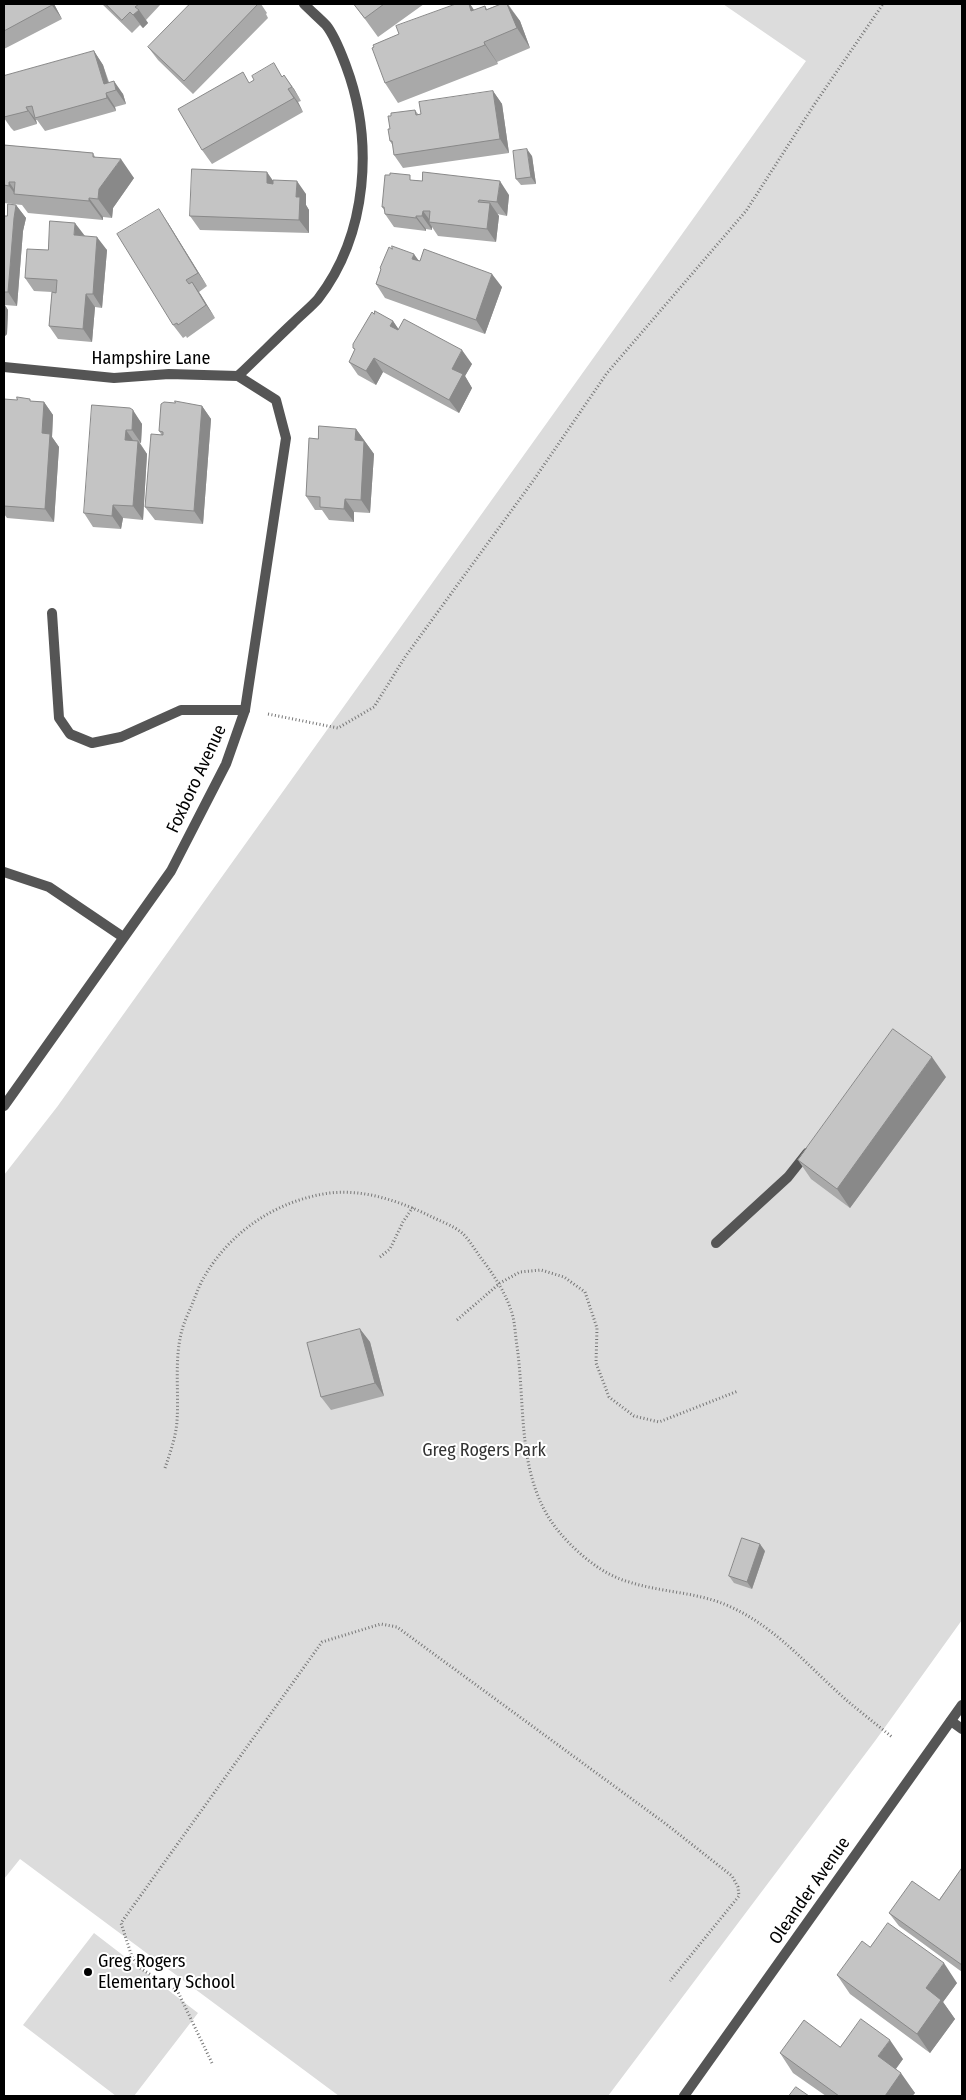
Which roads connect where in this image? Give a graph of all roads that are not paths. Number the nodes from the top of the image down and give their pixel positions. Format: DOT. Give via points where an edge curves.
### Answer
graph roads {
  1 [pos="304,4"];
  2 [pos="4,367"];
  3 [pos="238,376"];
  4 [pos="52,614"];
  5 [pos="245,710"];
  6 [pos="4,872"];
  7 [pos="123,937"];
  8 [pos="4,1106"];
  9 [pos="811,1147"];
  10 [pos="716,1243"];
  11 [pos="962,1705"];
  12 [pos="951,1721"];
  13 [pos="962,1729"];
  14 [pos="684,2096"];
  1 -- 3 [label="street" via="327,26 354,88 361,120 362,185 356,215 334,273 317,299"];
  2 -- 3 [label="street, Hampshire Lane" via="114,378 169,374"];
  3 -- 5 [label="street, Foxboro Avenue" via="276,400 286,438"];
  4 -- 5 [label="street" via="59,718 70,734 92,743 121,737 181,710"];
  5 -- 7 [label="street, Foxboro Avenue" via="226,764 171,871"];
  6 -- 7 [label="street" via="50,887"];
  7 -- 8 [label="street, Foxboro Avenue"];
  9 -- 10 [label="street" via="788,1177"];
  11 -- 12 [label="street, Oleander Avenue"];
  12 -- 13 [label="street"];
  12 -- 14 [label="street, Oleander Avenue"];
}
